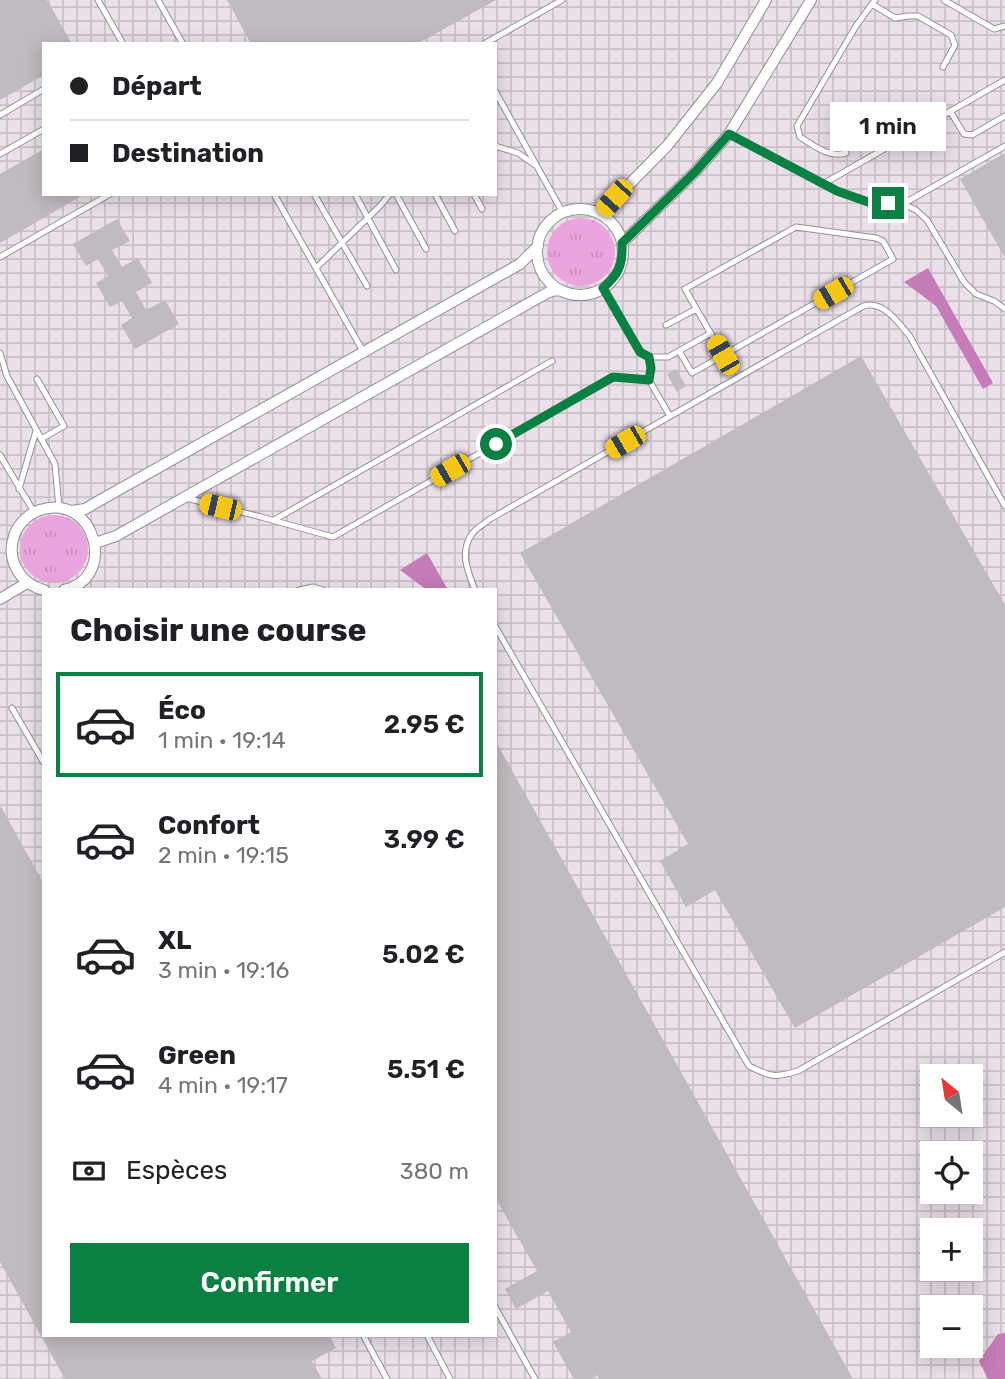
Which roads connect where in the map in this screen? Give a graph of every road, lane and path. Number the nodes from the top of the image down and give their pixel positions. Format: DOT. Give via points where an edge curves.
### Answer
graph roads {
  1 [pos="98,0"];
  2 [pos="158,0"];
  3 [pos="562,0"];
  4 [pos="766,0"];
  5 [pos="811,0"];
  6 [pos="944,0"];
  7 [pos="873,2"];
  8 [pos="1005,26"];
  9 [pos="122,42"];
  10 [pos="182,42"];
  11 [pos="488,42"];
  12 [pos="943,67"];
  13 [pos="1005,80"];
  14 [pos="42,90"];
  15 [pos="497,95"];
  16 [pos="950,111"];
  17 [pos="0,115"];
  18 [pos="1005,116"];
  19 [pos="42,130"];
  20 [pos="729,134"];
  21 [pos="1005,146"];
  22 [pos="497,147"];
  23 [pos="846,153"];
  24 [pos="0,154"];
  25 [pos="537,167"];
  26 [pos="823,184"];
  27 [pos="107,196"];
  28 [pos="275,196"];
  29 [pos="315,196"];
  30 [pos="356,196"];
  31 [pos="391,196"];
  32 [pos="394,196"];
  33 [pos="436,196"];
  34 [pos="475,196"];
  35 [pos="903,204"];
  36 [pos="482,209"];
  37 [pos="563,213"];
  38 [pos="600,214"];
  39 [pos="368,218"];
  40 [pos="455,231"];
  41 [pos="342,243"];
  42 [pos="622,243"];
  43 [pos="538,246"];
  44 [pos="426,249"];
  45 [pos="0,257"];
  46 [pos="316,268"];
  47 [pos="396,270"];
  48 [pos="367,286"];
  49 [pos="603,288"];
  50 [pos="561,290"];
  51 [pos="696,309"];
  52 [pos="1005,309"];
  53 [pos="666,325"];
  54 [pos="711,333"];
  55 [pos="680,351"];
  56 [pos="0,352"];
  57 [pos="364,353"];
  58 [pos="723,355"];
  59 [pos="649,357"];
  60 [pos="552,361"];
  61 [pos="37,379"];
  62 [pos="649,380"];
  63 [pos="670,416"];
  64 [pos="36,430"];
  65 [pos="41,439"];
  66 [pos="0,455"];
  67 [pos="19,489"];
  68 [pos="183,497"];
  69 [pos="1005,506"];
  70 [pos="59,508"];
  71 [pos="71,511"];
  72 [pos="34,512"];
  73 [pos="274,520"];
  74 [pos="95,543"];
  75 [pos="27,583"];
  76 [pos="70,588"];
  77 [pos="474,588"];
  78 [pos="42,589"];
  79 [pos="0,599"];
  80 [pos="497,629"];
  81 [pos="12,708"];
  82 [pos="42,759"];
  83 [pos="1005,952"];
  84 [pos="497,1311"];
  85 [pos="364,1337"];
  86 [pos="428,1337"];
  87 [pos="387,1379"];
  88 [pos="450,1379"];
  89 [pos="535,1379"];
  1 -- 9 [label="lane"];
  2 -- 10 [label="lane"];
  3 -- 11 [label="lane"];
  4 -- 38 [label="street" via="717,83 667,146"];
  5 -- 20 [label="street"];
  6 -- 8 [label="lane" via="994,29"];
  7 -- 12 [label="lane" via="895,18 918,16 951,35 955,45"];
  7 -- 23 [label="lane" via="797,126 800,137 830,155"];
  13 -- 16 [label="lane"];
  14 -- 17 [label="lane"];
  15 -- 25 [label="lane"];
  16 -- 18 [label="lane" via="967,136"];
  16 -- 26 [label="lane"];
  19 -- 24 [label="lane"];
  20 -- 26 [label="lane"];
  20 -- 42 [label="street"];
  21 -- 35 [label="lane"];
  22 -- 25 [label="lane" via="518,153"];
  25 -- 37 [label="lane"];
  26 -- 35 [label="lane" via="868,202"];
  27 -- 45 [label="lane"];
  28 -- 46 [label="lane"];
  29 -- 41 [label="lane"];
  30 -- 39 [label="lane"];
  31 -- 39 [label="lane"];
  32 -- 44 [label="lane"];
  33 -- 40 [label="lane"];
  34 -- 36 [label="lane"];
  35 -- 52 [label="lane" via="927,220 964,282"];
  37 -- 38 [label="street" via="575,209"];
  37 -- 43 [label="street" via="542,232"];
  38 -- 42 [label="street" via="618,231"];
  39 -- 41 [label="lane"];
  39 -- 47 [label="lane"];
  41 -- 46 [label="lane"];
  41 -- 48 [label="lane"];
  42 -- 49 [label="street" via="620,269"];
  43 -- 50 [label="street" via="542,272"];
  43 -- 57 [label="street" via="520,264"];
  46 -- 57 [label="lane"];
  49 -- 50 [label="street" via="582,295"];
  49 -- 59 [label="lane" via="640,352"];
  50 -- 68 [label="street" via="538,298"];
  51 -- 53 [label="lane"];
  51 -- 54 [label="lane"];
  51 -- 58 [label="lane" via="685,289 796,227 876,238 888,250 893,259"];
  54 -- 55 [label="lane"];
  54 -- 58 [label="lane"];
  55 -- 58 [label="lane" via="692,373"];
  55 -- 59 [label="lane" via="668,358"];
  56 -- 64 [label="lane" via="7,376"];
  57 -- 71 [label="street" via="85,509"];
  59 -- 62 [label="lane"];
  60 -- 73 [label="lane"];
  61 -- 65 [label="lane" via="64,426"];
  62 -- 63 [label="lane"];
  62 -- 73 [label="lane" via="613,377 333,537"];
  63 -- 69 [label="lane" via="858,309 878,307 909,335"];
  63 -- 77 [label="lane" via="472,533 465,551"];
  64 -- 65 [label="lane"];
  64 -- 67 [label="lane"];
  65 -- 70 [label="lane" via="55,464"];
  66 -- 67 [label="lane"];
  67 -- 72 [label="lane"];
  68 -- 73 [label="lane"];
  68 -- 74 [label="street" via="116,536"];
  70 -- 71 [label="street"];
  70 -- 72 [label="street"];
  71 -- 74 [label="street" via="83,519"];
  72 -- 75 [label="street" via="15,532 12,546 12,559"];
  74 -- 76 [label="street" via="90,570"];
  75 -- 78 [label="street"];
  75 -- 79 [label="street"];
  80 -- 83 [label="lane" via="749,1066 780,1077 798,1071"];
  81 -- 82 [label="lane"];
  84 -- 89 [label="lane"];
  85 -- 87 [label="lane"];
  86 -- 88 [label="lane"];
}
